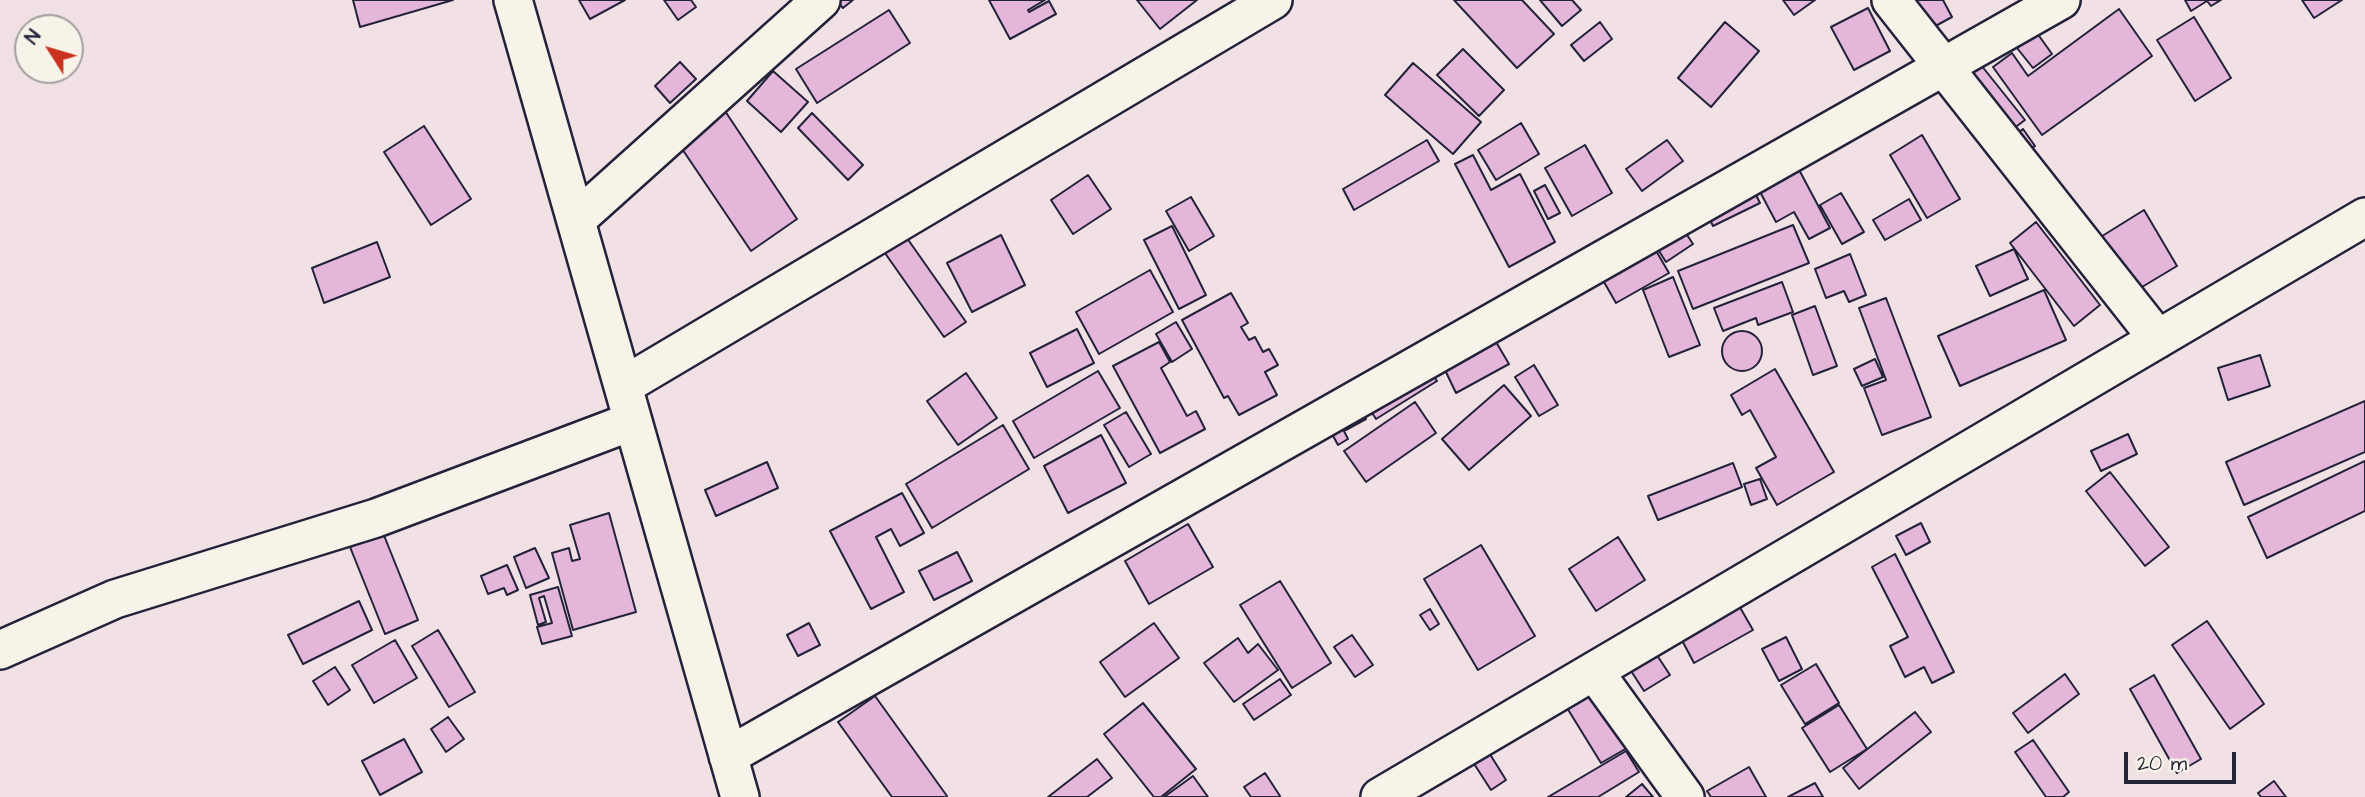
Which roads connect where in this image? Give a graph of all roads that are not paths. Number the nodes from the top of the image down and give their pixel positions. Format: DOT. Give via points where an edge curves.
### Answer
graph roads {
  1 [pos="513,0"];
  2 [pos="821,0"];
  3 [pos="1273,0"];
  4 [pos="1891,0"];
  5 [pos="2061,0"];
  6 [pos="1943,66"];
  7 [pos="2365,217"];
  8 [pos="576,220"];
  9 [pos="2158,339"];
  10 [pos="623,386"];
  11 [pos="633,421"];
  12 [pos="0,650"];
  13 [pos="1594,671"];
  14 [pos="728,756"];
  15 [pos="740,797"];
  16 [pos="1380,797"];
  17 [pos="1685,797"];
  1 -- 8 [label="street"];
  2 -- 8 [label="street"];
  3 -- 10 [label="street"];
  4 -- 6 [label="street"];
  5 -- 6 [label="street"];
  6 -- 9 [label="street"];
  6 -- 14 [label="street"];
  7 -- 9 [label="street"];
  8 -- 10 [label="street"];
  9 -- 13 [label="street"];
  10 -- 11 [label="street"];
  11 -- 12 [label="street" via="376,518 115,599"];
  11 -- 14 [label="street"];
  13 -- 16 [label="street"];
  13 -- 17 [label="street"];
  14 -- 15 [label="street"];
}
